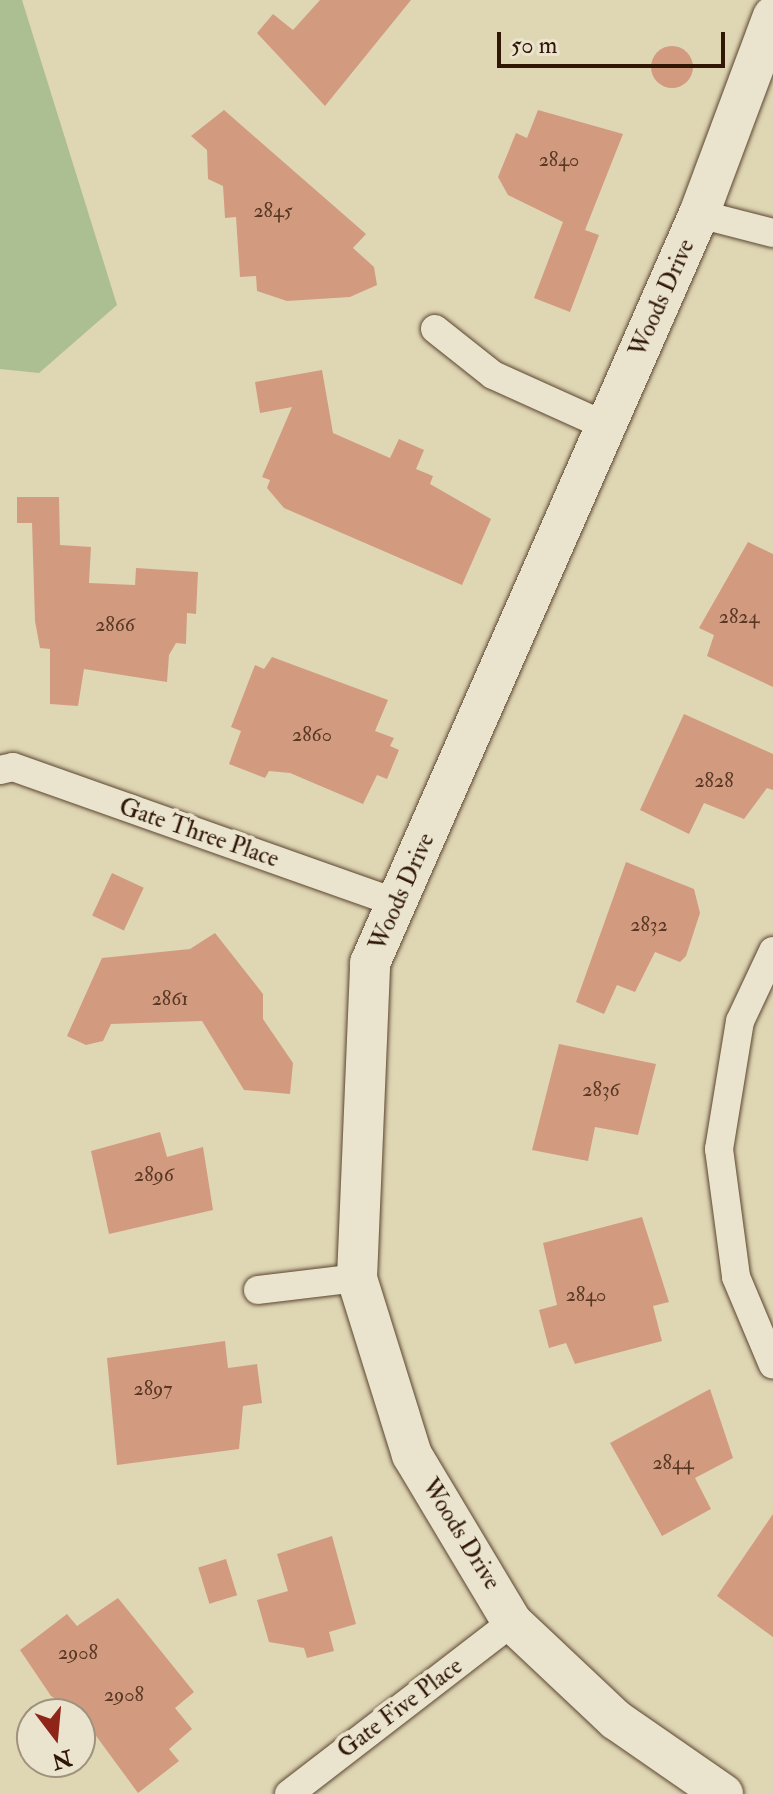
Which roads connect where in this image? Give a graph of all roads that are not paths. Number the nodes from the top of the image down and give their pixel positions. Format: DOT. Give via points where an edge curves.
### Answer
graph roads {
  1 [pos="773,16"];
  2 [pos="699,214"];
  3 [pos="773,233"];
  4 [pos="435,329"];
  5 [pos="606,426"];
  6 [pos="0,770"];
  7 [pos="397,903"];
  8 [pos="773,951"];
  9 [pos="357,1278"];
  10 [pos="258,1290"];
  11 [pos="773,1365"];
  12 [pos="512,1622"];
  13 [pos="289,1794"];
  14 [pos="723,1794"];
  1 -- 2 [label="street, Woods Drive"];
  2 -- 3 [label="street"];
  2 -- 5 [label="street, Woods Drive"];
  4 -- 5 [label="street" via="493,375"];
  5 -- 7 [label="street, Woods Drive"];
  6 -- 7 [label="street, Gate Three Place" via="13,767"];
  7 -- 9 [label="street, Woods Drive" via="370,963"];
  8 -- 11 [label="street" via="736,1035 719,1149 736,1277"];
  9 -- 10 [label="street"];
  9 -- 12 [label="street, Woods Drive" via="412,1455"];
  12 -- 13 [label="street, Gate Five Place"];
  12 -- 14 [label="street, Woods Drive" via="616,1720"];
}
